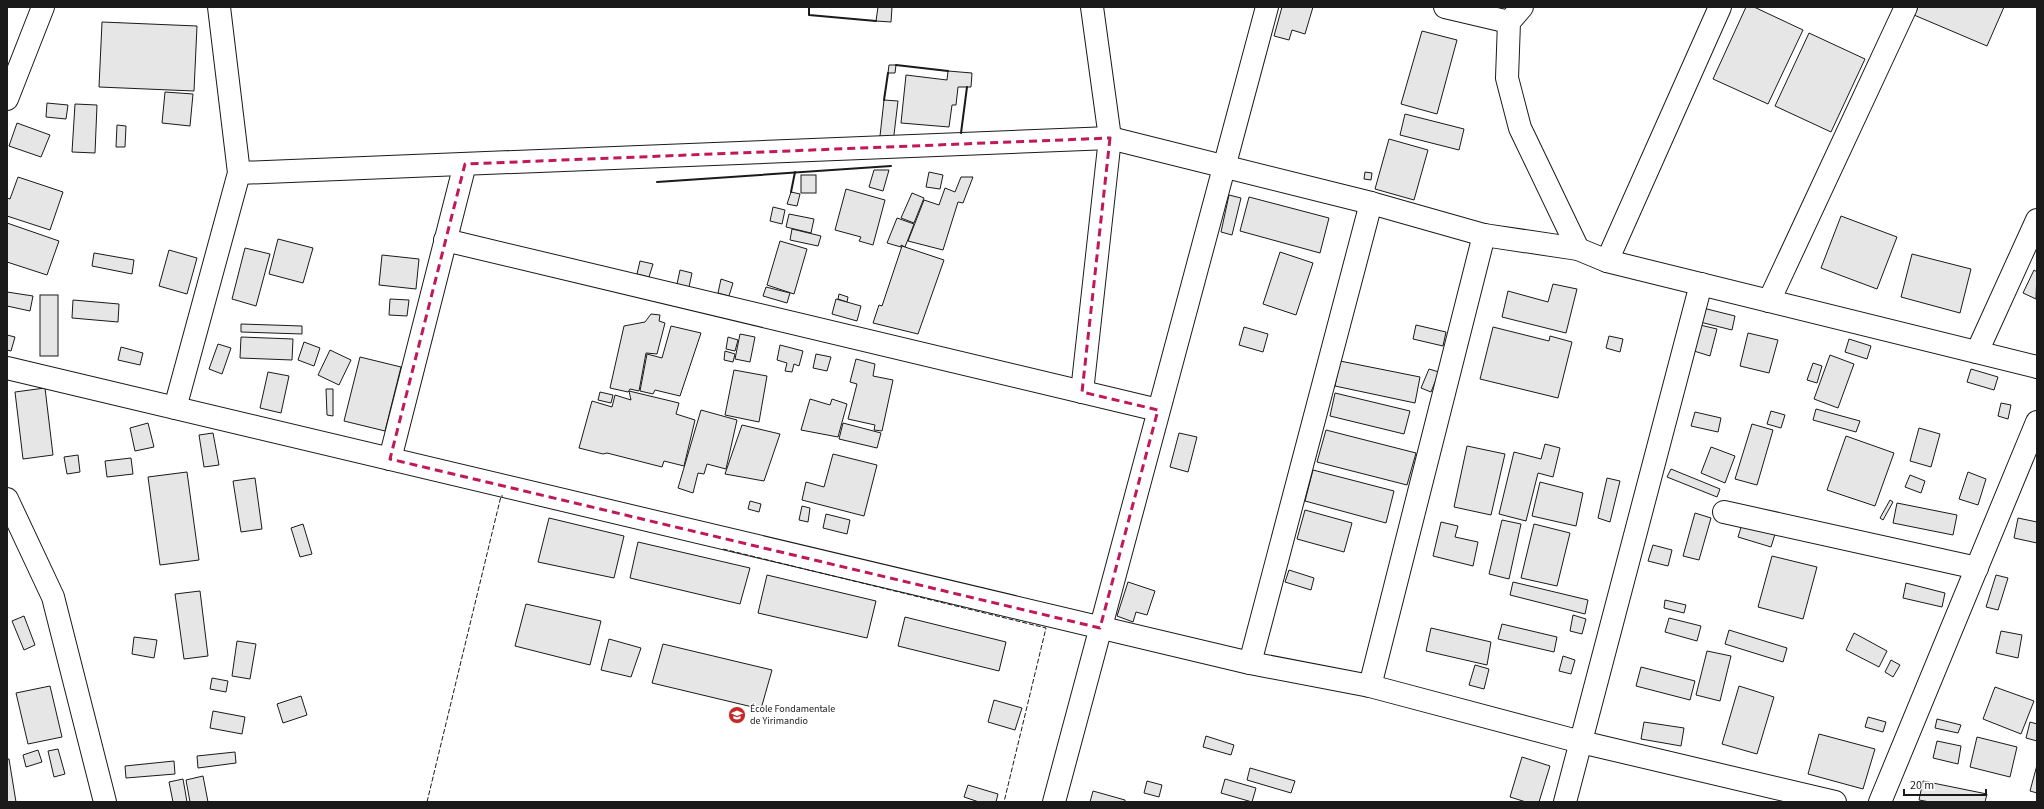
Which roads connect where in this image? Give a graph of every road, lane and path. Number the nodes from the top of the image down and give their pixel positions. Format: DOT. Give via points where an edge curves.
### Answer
graph roads {
  1 [pos="44,7"];
  2 [pos="219,7"];
  3 [pos="1092,7"];
  4 [pos="1267,7"];
  5 [pos="1445,7"];
  6 [pos="1720,7"];
  7 [pos="1906,7"];
  8 [pos="1516,15"];
  9 [pos="7,98"];
  10 [pos="1110,138"];
  11 [pos="465,164"];
  12 [pos="1224,167"];
  13 [pos="239,174"];
  14 [pos="1372,203"];
  15 [pos="2037,220"];
  16 [pos="1484,235"];
  17 [pos="445,240"];
  18 [pos="1578,249"];
  19 [pos="1607,261"];
  20 [pos="1701,284"];
  21 [pos="1769,301"];
  22 [pos="1977,352"];
  23 [pos="2037,367"];
  24 [pos="7,368"];
  25 [pos="1082,392"];
  26 [pos="175,408"];
  27 [pos="1158,410"];
  28 [pos="2037,422"];
  29 [pos="390,459"];
  30 [pos="7,499"];
  31 [pos="1724,512"];
  32 [pos="1977,568"];
  33 [pos="1100,628"];
  34 [pos="1250,663"];
  35 [pos="1370,686"];
  36 [pos="1581,742"];
  37 [pos="105,802"];
  38 [pos="1054,802"];
  39 [pos="1565,802"];
  40 [pos="1835,802"];
  41 [pos="1880,802"];
  1 -- 9 [label="street"];
  2 -- 13 [label="street"];
  3 -- 10 [label="street"];
  4 -- 12 [label="street"];
  5 -- 8 [label="street"];
  6 -- 19 [label="street"];
  7 -- 21 [label="street"];
  8 -- 18 [label="street" via="1507,78 1520,128"];
  10 -- 11 [label="street"];
  10 -- 12 [label="street"];
  10 -- 25 [label="street"];
  11 -- 13 [label="street"];
  11 -- 17 [label="street"];
  12 -- 14 [label="street"];
  12 -- 27 [label="street"];
  13 -- 26 [label="street"];
  14 -- 16 [label="street"];
  14 -- 34 [label="street"];
  15 -- 22 [label="street"];
  16 -- 18 [label="street"];
  16 -- 35 [label="street"];
  17 -- 25 [label="street"];
  17 -- 29 [label="street"];
  18 -- 19 [label="street"];
  19 -- 20 [label="street"];
  20 -- 21 [label="street"];
  20 -- 36 [label="street"];
  21 -- 22 [label="street"];
  22 -- 23 [label="street"];
  24 -- 26 [label="street"];
  25 -- 27 [label="street"];
  26 -- 29 [label="street"];
  27 -- 33 [label="street"];
  28 -- 32 [label="street"];
  29 -- 33 [label="street"];
  30 -- 37 [label="street" via="53,597"];
  31 -- 32 [label="street"];
  32 -- 41 [label="street"];
  33 -- 34 [label="street"];
  33 -- 38 [label="street"];
  34 -- 35 [label="street"];
  35 -- 36 [label="street"];
  36 -- 39 [label="street"];
  36 -- 40 [label="street"];
}
